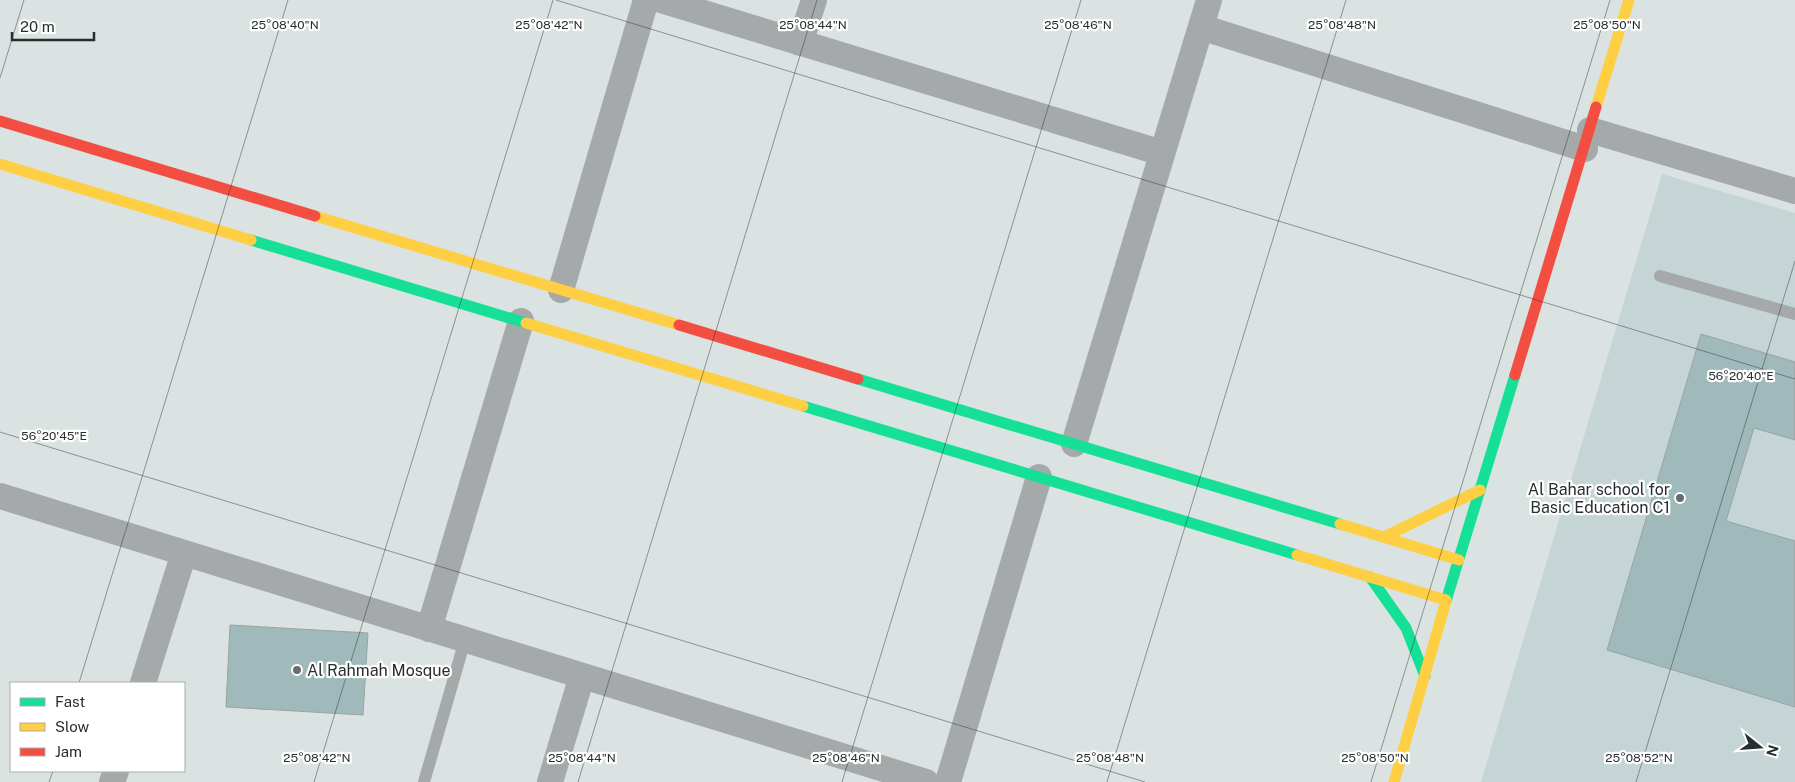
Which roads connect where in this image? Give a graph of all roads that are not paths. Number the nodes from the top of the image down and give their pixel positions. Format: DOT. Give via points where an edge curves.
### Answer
graph roads {
  1 [pos="646,0"];
  2 [pos="661,0"];
  3 [pos="814,0"];
  4 [pos="1209,0"];
  5 [pos="1629,0"];
  6 [pos="1201,27"];
  7 [pos="800,43"];
  8 [pos="0,120"];
  9 [pos="1587,139"];
  10 [pos="1162,153"];
  11 [pos="0,164"];
  12 [pos="1795,191"];
  13 [pos="1660,276"];
  14 [pos="561,290"];
  15 [pos="1795,314"];
  16 [pos="521,321"];
  17 [pos="1074,444"];
  18 [pos="1039,477"];
  19 [pos="1480,490"];
  20 [pos="0,496"];
  21 [pos="1384,537"];
  22 [pos="184,553"];
  23 [pos="1458,560"];
  24 [pos="1370,577"];
  25 [pos="1446,600"];
  26 [pos="429,629"];
  27 [pos="465,640"];
  28 [pos="582,676"];
  29 [pos="1425,676"];
  30 [pos="143,682"];
  31 [pos="424,782"];
  32 [pos="550,782"];
  33 [pos="926,782"];
  34 [pos="948,782"];
  35 [pos="1394,782"];
  1 -- 14 [label="street"];
  2 -- 7 [label="street"];
  3 -- 7 [label="street"];
  4 -- 6 [label="street"];
  5 -- 9 [label="street"];
  6 -- 9 [label="street"];
  6 -- 10 [label="street"];
  7 -- 10 [label="street"];
  8 -- 14 [label="street"];
  9 -- 12 [label="street"];
  9 -- 19 [label="street"];
  10 -- 17 [label="street"];
  11 -- 16 [label="street"];
  13 -- 15 [label="lane"];
  14 -- 17 [label="street"];
  16 -- 18 [label="street"];
  16 -- 26 [label="street"];
  17 -- 21 [label="street"];
  18 -- 24 [label="street"];
  18 -- 34 [label="street"];
  19 -- 21 [label="street"];
  19 -- 23 [label="street"];
  20 -- 22 [label="street"];
  21 -- 23 [label="street"];
  22 -- 26 [label="street"];
  22 -- 30 [label="street"];
  23 -- 25 [label="street"];
  24 -- 25 [label="street"];
  24 -- 29 [label="street" via="1406,628"];
  25 -- 29 [label="street"];
  26 -- 27 [label="street"];
  27 -- 28 [label="street"];
  27 -- 31 [label="lane"];
  28 -- 32 [label="street"];
  28 -- 33 [label="street"];
  29 -- 35 [label="street"];
}
